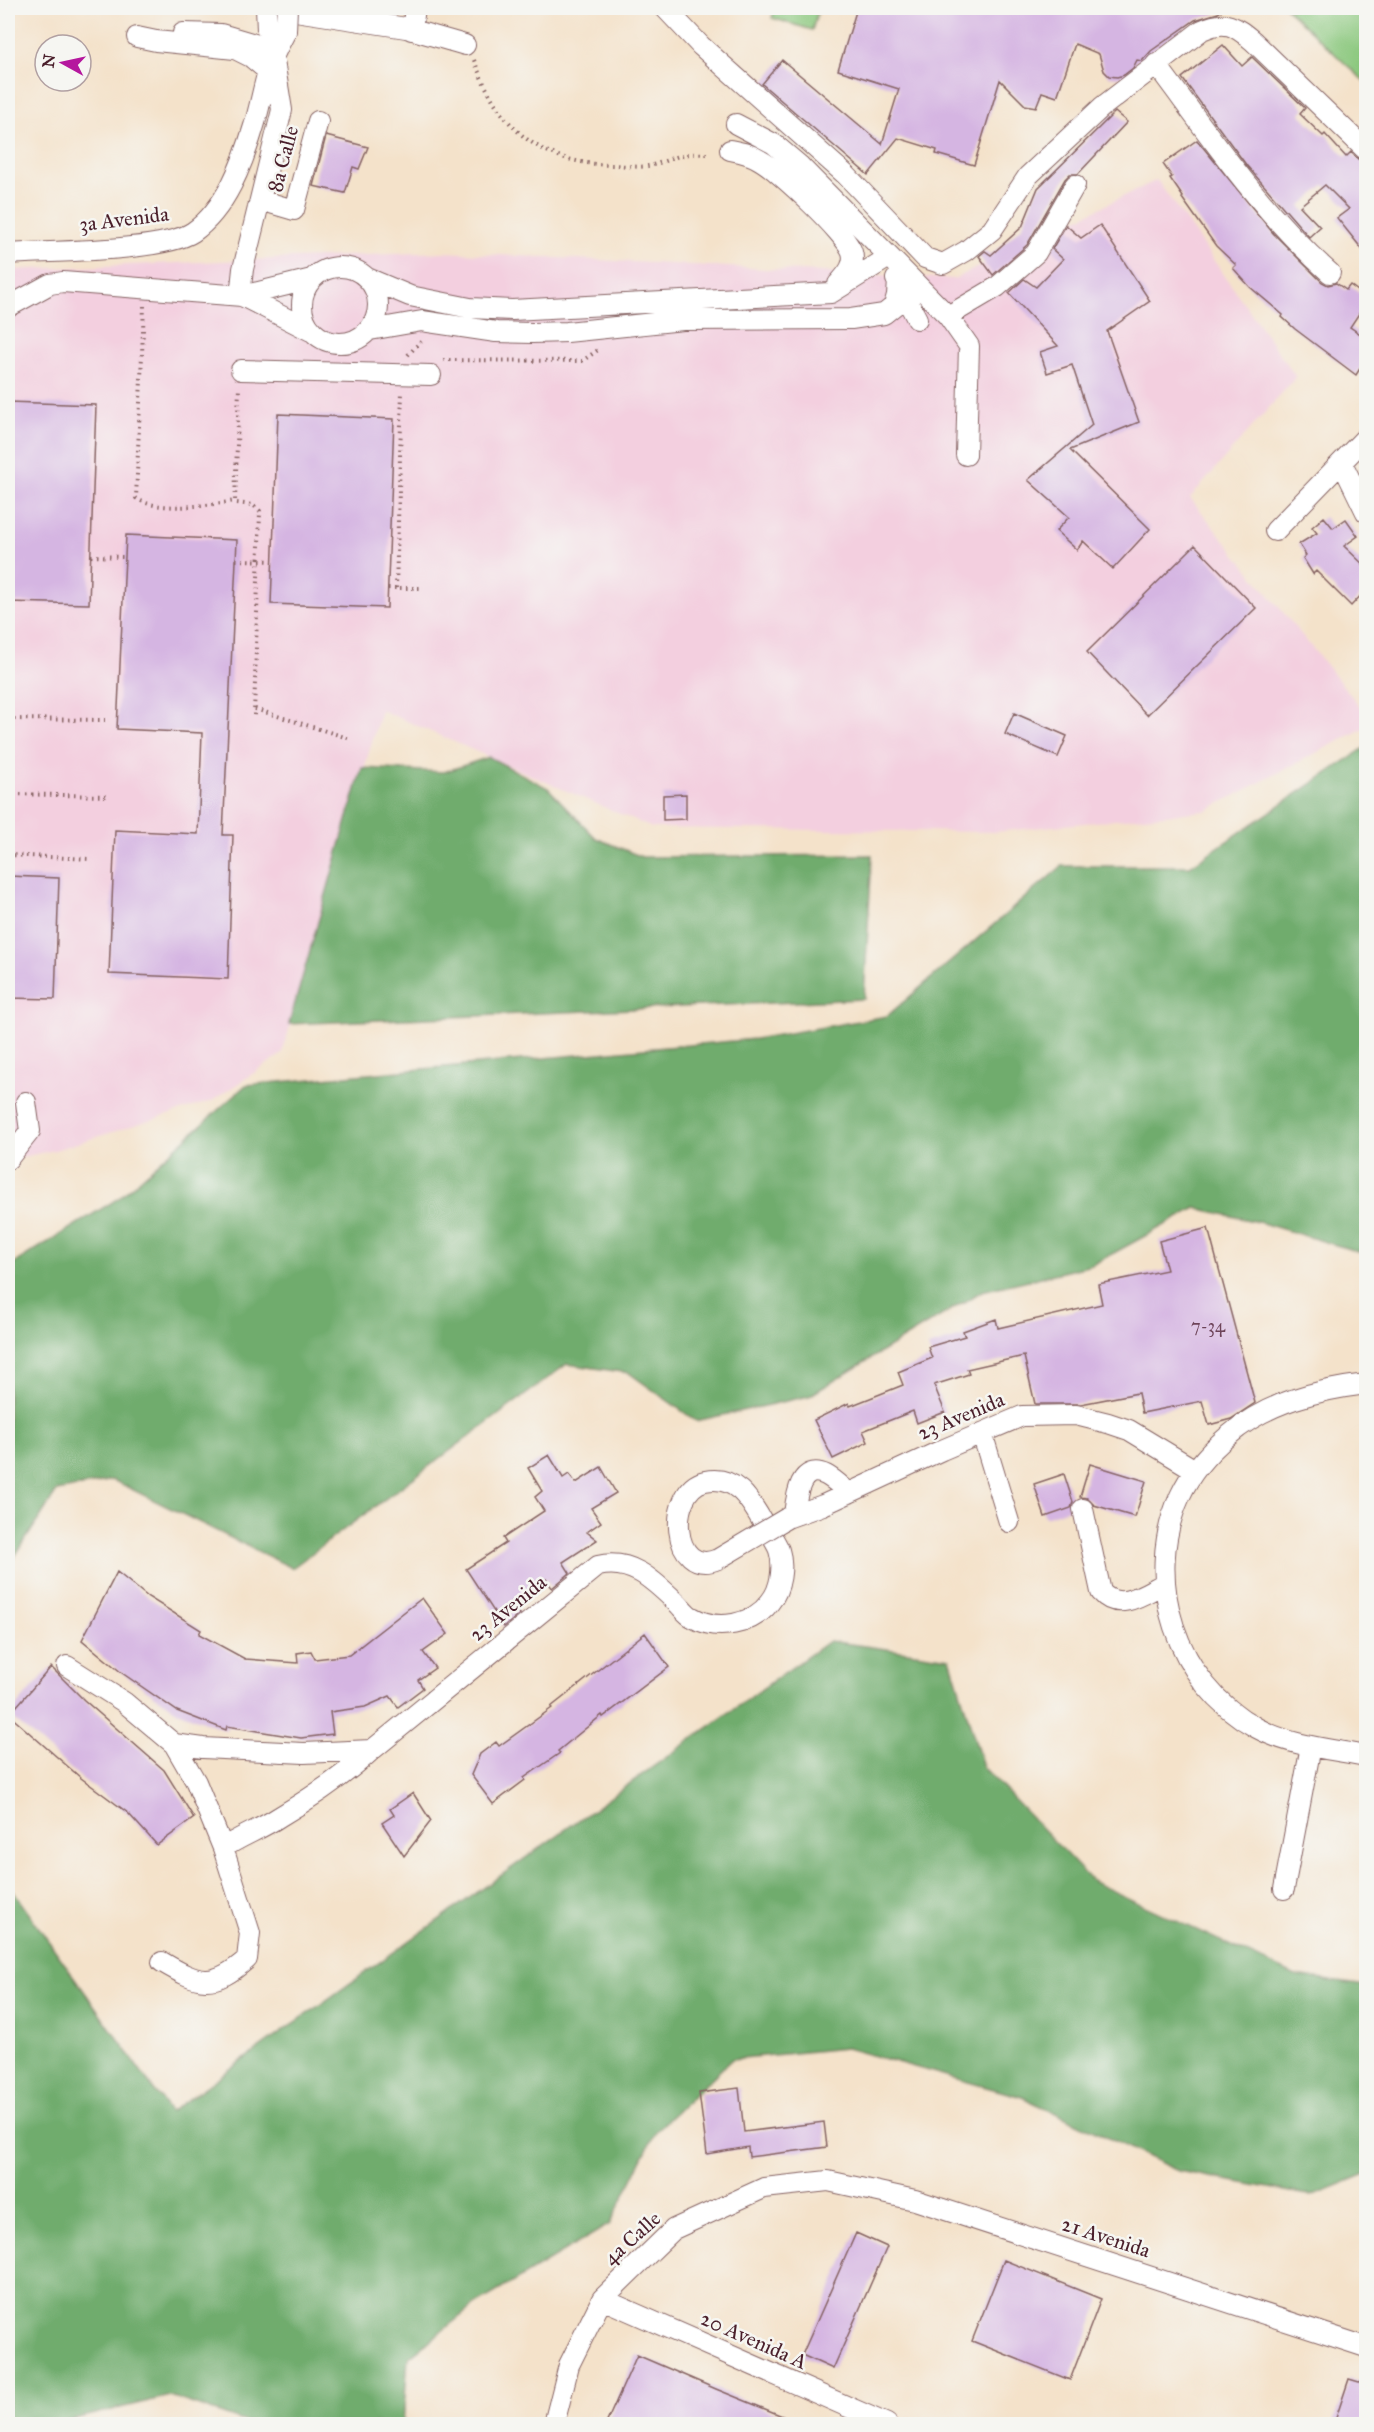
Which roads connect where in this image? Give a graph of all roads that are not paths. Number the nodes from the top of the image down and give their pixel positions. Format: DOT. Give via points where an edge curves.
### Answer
graph roads {
  1 [pos="266,8"];
  2 [pos="276,8"];
  3 [pos="287,8"];
  4 [pos="414,8"];
  5 [pos="665,8"];
  6 [pos="412,30"];
  7 [pos="273,47"];
  8 [pos="467,50"];
  9 [pos="1156,64"];
  10 [pos="318,121"];
  11 [pos="1366,150"];
  12 [pos="1075,185"];
  13 [pos="260,200"];
  14 [pos="8,254"];
  15 [pos="893,270"];
  16 [pos="1330,273"];
  17 [pos="367,278"];
  18 [pos="312,279"];
  19 [pos="831,293"];
  20 [pos="241,296"];
  21 [pos="732,298"];
  22 [pos="8,306"];
  23 [pos="683,310"];
  24 [pos="948,316"];
  25 [pos="732,319"];
  26 [pos="917,319"];
  27 [pos="370,330"];
  28 [pos="311,332"];
  29 [pos="242,370"];
  30 [pos="431,375"];
  31 [pos="1366,437"];
  32 [pos="966,454"];
  33 [pos="1342,463"];
  34 [pos="1366,512"];
  35 [pos="1275,531"];
  36 [pos="26,1102"];
  37 [pos="8,1159"];
  38 [pos="1366,1384"];
  39 [pos="982,1433"];
  40 [pos="1195,1470"];
  41 [pos="849,1493"];
  42 [pos="1083,1509"];
  43 [pos="790,1516"];
  44 [pos="1009,1522"];
  45 [pos="1164,1583"];
  46 [pos="67,1666"];
  47 [pos="174,1744"];
  48 [pos="1311,1746"];
  49 [pos="372,1750"];
  50 [pos="1366,1756"];
  51 [pos="223,1848"];
  52 [pos="1284,1889"];
  53 [pos="162,1962"];
  54 [pos="828,2181"];
  55 [pos="602,2298"];
  56 [pos="1366,2347"];
  57 [pos="554,2424"];
  58 [pos="887,2424"];
  1 -- 7 [label="street, bridge"];
  2 -- 6 [label="street"];
  3 -- 7 [label="street, bridge"];
  4 -- 6 [label="street"];
  5 -- 9 [label="street" via="701,46 846,175 925,258 943,264 992,230 1028,176 1102,107"];
  6 -- 8 [label="street"];
  7 -- 7 [label="street" via="221,34 159,32 137,37 235,49 251,57"];
  7 -- 13 [label="street" via="282,111"];
  7 -- 14 [label="street, 3a Avenida" via="254,126 235,177 213,214 192,233 165,243"];
  9 -- 11 [label="street" via="1215,24 1238,28"];
  9 -- 16 [label="street" via="1298,244"];
  10 -- 13 [label="street, 8a Calle" via="294,210"];
  12 -- 24 [label="street" via="1036,253 997,287"];
  13 -- 20 [label="street" via="243,269"];
  15 -- 19 [label="street" via="870,268"];
  15 -- 19 [label="street" via="800,166 774,144 736,124 739,140 725,152 744,152 761,160 843,236 852,253 851,268"];
  15 -- 24 [label="street"];
  15 -- 25 [label="street" via="897,295 894,306 884,314 851,319"];
  15 -- 26 [label="street"];
  17 -- 18 [label="street" via="339,267 329,268"];
  17 -- 23 [label="street" via="410,296 470,309"];
  17 -- 27 [label="street" via="377,298"];
  18 -- 20 [label="street"];
  18 -- 28 [label="street" via="301,309"];
  19 -- 21 [label="street"];
  20 -- 22 [label="street" via="63,282 50,284"];
  20 -- 28 [label="street"];
  21 -- 23 [label="street"];
  21 -- 25 [label="street"];
  23 -- 25 [label="street"];
  23 -- 27 [label="street" via="543,333 496,332 422,321"];
  24 -- 32 [label="street" via="969,346"];
  27 -- 28 [label="street" via="341,344 322,340"];
  29 -- 30 [label="street"];
  31 -- 33 [label="street"];
  33 -- 34 [label="street"];
  33 -- 35 [label="street"];
  36 -- 37 [label="street" via="30,1131"];
  38 -- 40 [label="street" via="1297,1396 1274,1407 1229,1435"];
  39 -- 40 [label="street, 23 Avenida" via="1022,1416 1076,1415 1129,1430"];
  39 -- 41 [label="street, 23 Avenida"];
  39 -- 44 [label="street"];
  40 -- 45 [label="street" via="1170,1524"];
  41 -- 43 [label="street, 23 Avenida"];
  41 -- 43 [label="street" via="826,1475 808,1474 798,1486"];
  42 -- 45 [label="street" via="1101,1592 1108,1600 1129,1601"];
  43 -- 49 [label="street, 23 Avenida, bridge" via="718,1559 711,1562 696,1558 685,1550 677,1526 684,1500 695,1485 705,1481 726,1483 747,1495 779,1550 780,1580 776,1594 760,1612 738,1624 710,1623 692,1617 638,1570 624,1564 598,1566"];
  45 -- 48 [label="street" via="1178,1641 1210,1691 1257,1728"];
  46 -- 47 [label="street" via="124,1702"];
  47 -- 49 [label="street" via="277,1752"];
  47 -- 51 [label="street" via="196,1782"];
  48 -- 50 [label="street"];
  48 -- 52 [label="street"];
  49 -- 51 [label="street, 23 Avenida" via="354,1767 278,1818"];
  51 -- 53 [label="street" via="250,1933 247,1959 231,1973 214,1980 198,1980"];
  54 -- 55 [label="street, 4a Calle" via="764,2188 674,2229"];
  54 -- 56 [label="street, 21 Avenida" via="915,2200"];
  55 -- 57 [label="street, 4a Calle" via="568,2365"];
  55 -- 58 [label="street, 20 Avenida A"];
}
